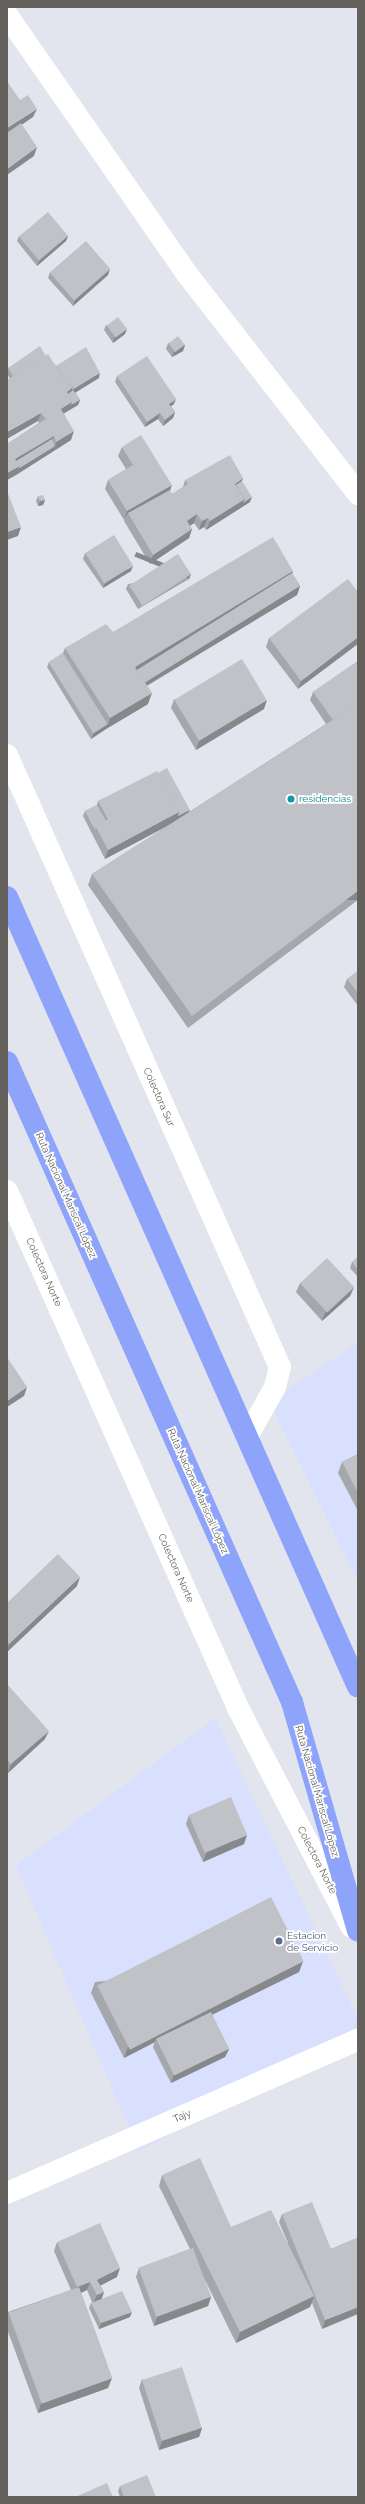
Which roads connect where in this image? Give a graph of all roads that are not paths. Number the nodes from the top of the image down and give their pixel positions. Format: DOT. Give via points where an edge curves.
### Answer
graph roads {
  1 [pos="7,15"];
  2 [pos="358,494"];
  3 [pos="7,755"];
  4 [pos="7,897"];
  5 [pos="7,1062"];
  6 [pos="7,1190"];
  7 [pos="247,1437"];
  8 [pos="358,1687"];
  9 [pos="358,1931"];
  10 [pos="358,1939"];
  11 [pos="358,2040"];
  12 [pos="7,2193"];
  1 -- 2 [label="street" via="187,274"];
  3 -- 7 [label="street, Colectora Sur" via="280,1367 275,1387"];
  4 -- 7 [label="highway"];
  5 -- 9 [label="highway, Ruta Nacional Mariscal López" via="292,1702"];
  6 -- 10 [label="street, Colectora Norte" via="238,1708"];
  7 -- 8 [label="highway"];
  11 -- 12 [label="street, Tajy"];
}
